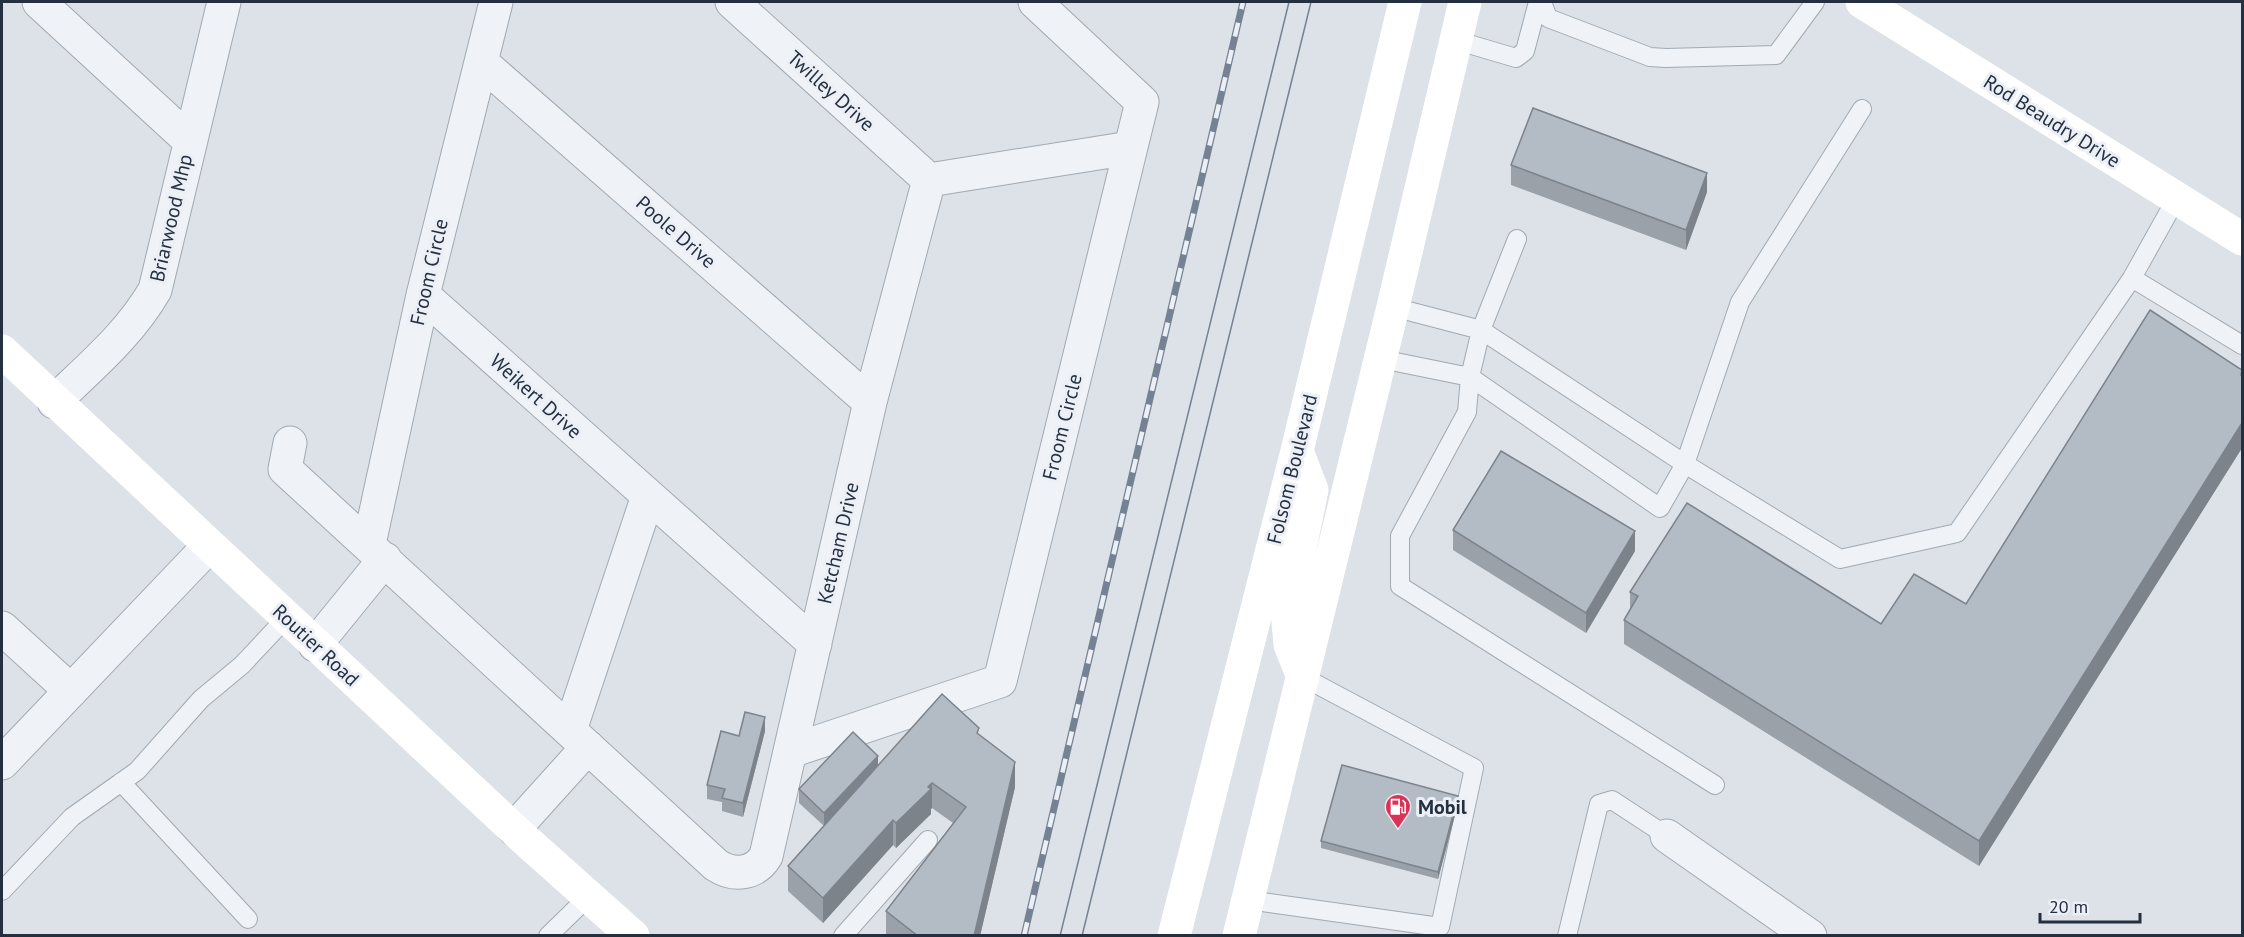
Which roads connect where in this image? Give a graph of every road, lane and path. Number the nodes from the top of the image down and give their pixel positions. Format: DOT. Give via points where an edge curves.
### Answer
graph roads {
  1 [pos="39,2"];
  2 [pos="224,2"];
  3 [pos="496,2"];
  4 [pos="732,2"];
  5 [pos="1035,2"];
  6 [pos="1405,2"];
  7 [pos="1465,2"];
  8 [pos="1540,2"];
  9 [pos="1815,2"];
  10 [pos="1862,2"];
  11 [pos="1455,40"];
  12 [pos="481,62"];
  13 [pos="1862,109"];
  14 [pos="189,140"];
  15 [pos="1130,148"];
  16 [pos="929,180"];
  17 [pos="2176,199"];
  18 [pos="1517,239"];
  19 [pos="2242,239"];
  20 [pos="2132,278"];
  21 [pos="423,295"];
  22 [pos="1393,308"];
  23 [pos="1480,330"];
  24 [pos="2242,345"];
  25 [pos="2,351"];
  26 [pos="1381,358"];
  27 [pos="1470,377"];
  28 [pos="54,402"];
  29 [pos="870,402"];
  30 [pos="290,443"];
  31 [pos="1297,451"];
  32 [pos="1684,464"];
  33 [pos="648,496"];
  34 [pos="208,546"];
  35 [pos="377,551"];
  36 [pos="286,618"];
  37 [pos="2,628"];
  38 [pos="814,644"];
  39 [pos="315,645"];
  40 [pos="1303,677"];
  41 [pos="71,691"];
  42 [pos="579,738"];
  43 [pos="790,751"];
  44 [pos="2,763"];
  45 [pos="121,782"];
  46 [pos="1715,785"];
  47 [pos="514,830"];
  48 [pos="1667,836"];
  49 [pos="928,840"];
  50 [pos="2,891"];
  51 [pos="589,896"];
  52 [pos="1248,900"];
  53 [pos="248,920"];
  54 [pos="548,936"];
  55 [pos="633,936"];
  56 [pos="843,936"];
  57 [pos="1174,936"];
  58 [pos="1239,936"];
  59 [pos="1567,936"];
  60 [pos="1810,936"];
  1 -- 14 [label="street, Briarwood Mhp"];
  2 -- 14 [label="street, Briarwood Mhp"];
  3 -- 12 [label="street, Froom Circle"];
  4 -- 16 [label="street, Twilley Drive"];
  5 -- 15 [label="street, Froom Circle" via="1142,102"];
  6 -- 31 [label="main road, Folsom Boulevard"];
  7 -- 11 [label="main road"];
  8 -- 9 [label="lane" via="1548,18 1650,57 1666,58 1776,55"];
  8 -- 11 [label="lane" via="1525,51 1516,58"];
  10 -- 17 [label="main road, Rod Beaudry Drive"];
  11 -- 22 [label="main road"];
  12 -- 21 [label="street, Froom Circle"];
  12 -- 29 [label="street, Poole Drive"];
  13 -- 32 [label="lane" via="1740,302"];
  14 -- 28 [label="street, Briarwood Mhp" via="155,290 126,332"];
  15 -- 16 [label="street"];
  15 -- 43 [label="street, Froom Circle" via="1000,681"];
  16 -- 29 [label="street, Ketcham Drive"];
  17 -- 19 [label="main road, Rod Beaudry Drive"];
  17 -- 20 [label="lane"];
  18 -- 23 [label="lane"];
  20 -- 24 [label="lane"];
  20 -- 32 [label="lane" via="1957,533 1840,559"];
  21 -- 33 [label="street, Weikert Drive"];
  21 -- 35 [label="street, Froom Circle"];
  22 -- 23 [label="lane"];
  22 -- 26 [label="main road"];
  23 -- 27 [label="lane"];
  23 -- 32 [label="lane"];
  25 -- 28 [label="main road, Routier Road"];
  26 -- 27 [label="lane"];
  26 -- 40 [label="main road"];
  27 -- 32 [label="lane" via="1660,508"];
  27 -- 46 [label="lane" via="1467,412 1400,536 1400,586"];
  28 -- 34 [label="main road, Routier Road"];
  29 -- 38 [label="street, Ketcham Drive"];
  30 -- 35 [label="street, Ketcham Drive" via="285,469"];
  31 -- 40 [label="main road" via="1312,490 1287,611 1290,645"];
  31 -- 57 [label="main road, Folsom Boulevard"];
  33 -- 38 [label="street, Weikert Drive"];
  33 -- 42 [label="street"];
  34 -- 36 [label="main road, Routier Road"];
  34 -- 41 [label="street"];
  35 -- 39 [label="street"];
  35 -- 42 [label="street, Ketcham Drive"];
  36 -- 39 [label="main road, Routier Road"];
  36 -- 45 [label="lane" via="242,665 201,699 137,771"];
  37 -- 41 [label="street"];
  38 -- 43 [label="street, Ketcham Drive"];
  39 -- 47 [label="main road, Routier Road"];
  40 -- 52 [label="main road"];
  40 -- 52 [label="lane" via="1474,768 1440,927"];
  41 -- 44 [label="street"];
  42 -- 43 [label="street, Ketcham Drive" via="716,865 736,874 761,865 766,856"];
  42 -- 47 [label="street"];
  45 -- 50 [label="lane" via="72,817"];
  45 -- 53 [label="lane"];
  47 -- 51 [label="main road, Routier Road"];
  48 -- 59 [label="lane" via="1612,800 1599,804"];
  48 -- 60 [label="street"];
  49 -- 56 [label="lane"];
  51 -- 54 [label="lane"];
  51 -- 55 [label="main road, Routier Road"];
  52 -- 58 [label="main road"];
}
